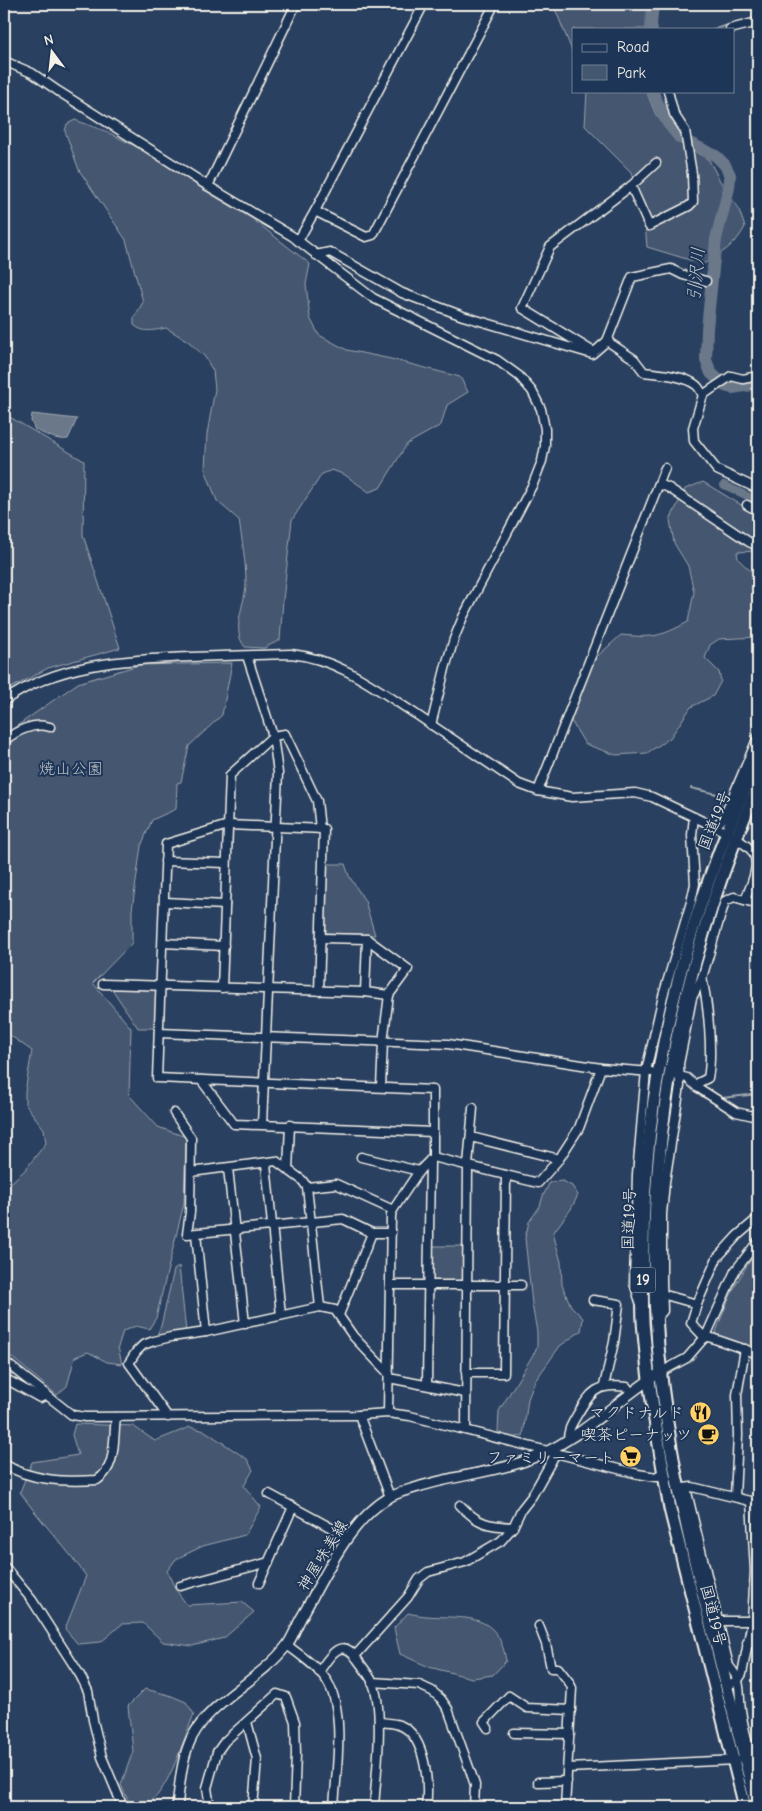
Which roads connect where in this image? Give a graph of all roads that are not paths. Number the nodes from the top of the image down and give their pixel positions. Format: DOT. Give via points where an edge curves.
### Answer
graph roads {
  1 [pos="296,4"];
  2 [pos="424,4"];
  3 [pos="489,4"];
  4 [pos="758,22"];
  5 [pos="734,28"];
  6 [pos="4,61"];
  7 [pos="668,92"];
  8 [pos="656,162"];
  9 [pos="208,186"];
  10 [pos="631,186"];
  11 [pos="315,211"];
  12 [pos="298,241"];
  13 [pos="316,255"];
  14 [pos="706,282"];
  15 [pos="607,341"];
  16 [pos="594,352"];
  17 [pos="758,376"];
  18 [pos="703,395"];
  19 [pos="665,468"];
  20 [pos="659,484"];
  21 [pos="758,489"];
  22 [pos="747,505"];
  23 [pos="758,511"];
  24 [pos="758,546"];
  25 [pos="247,656"];
  26 [pos="4,701"];
  27 [pos="431,725"];
  28 [pos="50,726"];
  29 [pos="273,736"];
  30 [pos="758,737"];
  31 [pos="4,739"];
  32 [pos="758,759"];
  33 [pos="758,784"];
  34 [pos="538,791"];
  35 [pos="694,817"];
  36 [pos="228,824"];
  37 [pos="716,826"];
  38 [pos="276,827"];
  39 [pos="320,829"];
  40 [pos="731,835"];
  41 [pos="165,861"];
  42 [pos="226,863"];
  43 [pos="745,900"];
  44 [pos="165,902"];
  45 [pos="758,904"];
  46 [pos="225,905"];
  47 [pos="321,938"];
  48 [pos="367,939"];
  49 [pos="163,943"];
  50 [pos="224,946"];
  51 [pos="702,978"];
  52 [pos="103,984"];
  53 [pos="160,985"];
  54 [pos="222,988"];
  55 [pos="269,990"];
  56 [pos="319,991"];
  57 [pos="365,992"];
  58 [pos="389,994"];
  59 [pos="159,1033"];
  60 [pos="266,1037"];
  61 [pos="383,1042"];
  62 [pos="601,1068"];
  63 [pos="649,1072"];
  64 [pos="677,1075"];
  65 [pos="202,1080"];
  66 [pos="264,1083"];
  67 [pos="381,1087"];
  68 [pos="697,1088"];
  69 [pos="473,1108"];
  70 [pos="174,1113"];
  71 [pos="758,1117"];
  72 [pos="262,1124"];
  73 [pos="290,1125"];
  74 [pos="433,1132"];
  75 [pos="471,1137"];
  76 [pos="361,1157"];
  77 [pos="559,1158"];
  78 [pos="431,1159"];
  79 [pos="266,1164"];
  80 [pos="468,1165"];
  81 [pos="228,1168"];
  82 [pos="288,1170"];
  83 [pos="419,1171"];
  84 [pos="191,1172"];
  85 [pos="506,1175"];
  86 [pos="665,1182"];
  87 [pos="307,1187"];
  88 [pos="656,1191"];
  89 [pos="393,1210"];
  90 [pos="758,1218"];
  91 [pos="311,1222"];
  92 [pos="272,1226"];
  93 [pos="234,1230"];
  94 [pos="372,1233"];
  95 [pos="391,1233"];
  96 [pos="196,1234"];
  97 [pos="758,1241"];
  98 [pos="390,1284"];
  99 [pos="428,1285"];
  100 [pos="466,1285"];
  101 [pos="504,1285"];
  102 [pos="520,1285"];
  103 [pos="659,1294"];
  104 [pos="593,1300"];
  105 [pos="697,1304"];
  106 [pos="320,1307"];
  107 [pos="643,1311"];
  108 [pos="281,1315"];
  109 [pos="338,1315"];
  110 [pos="245,1324"];
  111 [pos="206,1332"];
  112 [pos="706,1337"];
  113 [pos="745,1349"];
  114 [pos="758,1354"];
  115 [pos="4,1361"];
  116 [pos="661,1372"];
  117 [pos="466,1373"];
  118 [pos="389,1376"];
  119 [pos="4,1378"];
  120 [pos="650,1379"];
  121 [pos="428,1385"];
  122 [pos="604,1386"];
  123 [pos="465,1393"];
  124 [pos="631,1393"];
  125 [pos="46,1395"];
  126 [pos="388,1413"];
  127 [pos="359,1415"];
  128 [pos="116,1417"];
  129 [pos="168,1417"];
  130 [pos="466,1430"];
  131 [pos="568,1440"];
  132 [pos="552,1452"];
  133 [pos="4,1464"];
  134 [pos="660,1475"];
  135 [pos="683,1488"];
  136 [pos="269,1494"];
  137 [pos="390,1497"];
  138 [pos="735,1497"];
  139 [pos="754,1502"];
  140 [pos="460,1505"];
  141 [pos="293,1507"];
  142 [pos="513,1527"];
  143 [pos="348,1537"];
  144 [pos="269,1562"];
  145 [pos="4,1566"];
  146 [pos="259,1582"];
  147 [pos="180,1586"];
  148 [pos="718,1621"];
  149 [pos="752,1621"];
  150 [pos="539,1626"];
  151 [pos="747,1643"];
  152 [pos="758,1643"];
  153 [pos="287,1644"];
  154 [pos="355,1656"];
  155 [pos="319,1672"];
  156 [pos="738,1680"];
  157 [pos="372,1682"];
  158 [pos="727,1686"];
  159 [pos="571,1710"];
  160 [pos="247,1722"];
  161 [pos="379,1722"];
  162 [pos="488,1728"];
  163 [pos="514,1732"];
  164 [pos="570,1734"];
  165 [pos="747,1760"];
  166 [pos="568,1768"];
  167 [pos="758,1776"];
  168 [pos="567,1781"];
  169 [pos="538,1782"];
  170 [pos="123,1807"];
  171 [pos="177,1807"];
  172 [pos="210,1807"];
  173 [pos="253,1807"];
  174 [pos="294,1807"];
  175 [pos="334,1807"];
  176 [pos="374,1807"];
  177 [pos="426,1807"];
  178 [pos="474,1807"];
  179 [pos="565,1807"];
  180 [pos="745,1807"];
  181 [pos="757,1807"];
  1 -- 9 [label="street"];
  2 -- 11 [label="street"];
  3 -- 11 [label="street" via="492,9 373,235 366,237"];
  4 -- 5 [label="street"];
  6 -- 9 [label="street" via="32,73"];
  7 -- 10 [label="street" via="672,108 685,131 693,202 649,226"];
  8 -- 10 [label="street"];
  9 -- 12 [label="street"];
  10 -- 16 [label="street" via="550,248 522,308"];
  11 -- 12 [label="street"];
  12 -- 13 [label="street"];
  13 -- 16 [label="street" via="330,252 402,293 463,316"];
  13 -- 27 [label="street" via="373,298 497,360 519,376 541,409 545,430 542,461 463,617"];
  14 -- 15 [label="street" via="671,269 632,277"];
  15 -- 16 [label="street"];
  15 -- 18 [label="street" via="634,359 644,372 687,380 696,385"];
  17 -- 18 [label="street" via="743,379 731,376"];
  18 -- 21 [label="street" via="693,428 694,441 717,470"];
  19 -- 20 [label="street"];
  20 -- 24 [label="street"];
  20 -- 34 [label="street"];
  22 -- 23 [label="street"];
  25 -- 26 [label="street" via="131,659 84,666 45,678"];
  25 -- 27 [label="street" via="291,654 324,661 357,676"];
  25 -- 29 [label="street"];
  27 -- 34 [label="street" via="519,784"];
  28 -- 31 [label="street" via="22,729"];
  29 -- 36 [label="street" via="230,775"];
  29 -- 38 [label="street" via="278,773"];
  29 -- 39 [label="street" via="285,734 317,801"];
  30 -- 37 [label="street" via="724,817"];
  32 -- 40 [label="highway, 国道19号 / 19"];
  33 -- 40 [label="highway, 国道19号 / 19"];
  34 -- 35 [label="street" via="572,797 635,793 652,797"];
  35 -- 37 [label="street"];
  35 -- 63 [label="street" via="695,884 663,996"];
  36 -- 38 [label="street"];
  36 -- 41 [label="street" via="166,844"];
  36 -- 42 [label="street"];
  37 -- 40 [label="street"];
  38 -- 39 [label="street"];
  38 -- 55 [label="street"];
  39 -- 47 [label="street" via="324,828"];
  40 -- 43 [label="street" via="751,849 758,866"];
  40 -- 88 [label="highway, 国道19号 / 19" via="698,947 672,1057"];
  40 -- 107 [label="highway, 国道19号 / 19" via="690,936 662,1049 643,1213"];
  41 -- 42 [label="street"];
  41 -- 44 [label="street"];
  42 -- 46 [label="street"];
  43 -- 45 [label="street"];
  43 -- 51 [label="street" via="734,897 725,901"];
  44 -- 46 [label="street"];
  44 -- 49 [label="street"];
  46 -- 50 [label="street"];
  47 -- 48 [label="street"];
  47 -- 56 [label="street"];
  48 -- 57 [label="street"];
  48 -- 58 [label="street" via="408,969"];
  49 -- 50 [label="street"];
  49 -- 53 [label="street"];
  50 -- 54 [label="street"];
  51 -- 64 [label="street" via="692,998"];
  51 -- 68 [label="street" via="711,1065 708,1078 698,1083"];
  52 -- 53 [label="street"];
  53 -- 54 [label="street"];
  53 -- 59 [label="street"];
  54 -- 55 [label="street"];
  55 -- 56 [label="street"];
  55 -- 60 [label="street"];
  56 -- 57 [label="street"];
  57 -- 58 [label="street"];
  58 -- 61 [label="street"];
  59 -- 60 [label="street"];
  59 -- 65 [label="street" via="157,1078"];
  60 -- 61 [label="street"];
  60 -- 66 [label="street"];
  61 -- 62 [label="street" via="448,1044"];
  61 -- 67 [label="street"];
  62 -- 63 [label="street"];
  62 -- 77 [label="street" via="578,1128"];
  63 -- 107 [label="street" via="637,1174 634,1283"];
  64 -- 68 [label="street" via="687,1078"];
  64 -- 86 [label="street" via="680,1086"];
  65 -- 66 [label="street"];
  65 -- 72 [label="street" via="234,1124"];
  66 -- 67 [label="street"];
  66 -- 72 [label="street"];
  67 -- 74 [label="street" via="433,1090"];
  68 -- 71 [label="street" via="736,1112"];
  69 -- 75 [label="street"];
  70 -- 84 [label="street" via="191,1138"];
  72 -- 73 [label="street"];
  73 -- 74 [label="street"];
  73 -- 82 [label="street"];
  74 -- 78 [label="street"];
  75 -- 77 [label="street"];
  75 -- 80 [label="street"];
  76 -- 83 [label="street"];
  77 -- 85 [label="street" via="538,1183"];
  78 -- 80 [label="street"];
  78 -- 83 [label="street"];
  78 -- 99 [label="street"];
  79 -- 81 [label="street"];
  79 -- 82 [label="street" via="276,1161"];
  79 -- 92 [label="street"];
  80 -- 85 [label="street"];
  80 -- 100 [label="street"];
  81 -- 84 [label="street"];
  81 -- 93 [label="street"];
  82 -- 87 [label="street"];
  83 -- 89 [label="street"];
  84 -- 96 [label="street" via="187,1234"];
  85 -- 101 [label="street"];
  86 -- 88 [label="highway"];
  86 -- 103 [label="street"];
  87 -- 89 [label="street" via="336,1184"];
  87 -- 91 [label="street"];
  88 -- 103 [label="highway, 国道19号 / 19" via="654,1224"];
  89 -- 95 [label="street"];
  90 -- 105 [label="street" via="717,1258"];
  91 -- 92 [label="street"];
  91 -- 94 [label="street" via="343,1219"];
  91 -- 106 [label="street"];
  92 -- 93 [label="street"];
  92 -- 108 [label="street"];
  93 -- 96 [label="street"];
  93 -- 110 [label="street"];
  94 -- 95 [label="street"];
  94 -- 109 [label="street"];
  95 -- 98 [label="street"];
  96 -- 111 [label="street"];
  97 -- 112 [label="street" via="735,1271"];
  98 -- 99 [label="street"];
  98 -- 118 [label="street"];
  99 -- 100 [label="street"];
  99 -- 121 [label="street"];
  100 -- 101 [label="street"];
  100 -- 117 [label="street"];
  101 -- 102 [label="street"];
  101 -- 117 [label="street" via="504,1373"];
  103 -- 105 [label="street"];
  103 -- 116 [label="highway, 国道19号 / 19" via="657,1318"];
  104 -- 122 [label="street" via="619,1304"];
  105 -- 112 [label="street" via="691,1323"];
  106 -- 108 [label="street"];
  106 -- 109 [label="street" via="335,1310"];
  107 -- 120 [label="highway, 国道19号 / 19"];
  108 -- 110 [label="street"];
  109 -- 118 [label="street"];
  110 -- 111 [label="street"];
  111 -- 129 [label="street" via="143,1345 129,1364"];
  112 -- 113 [label="street"];
  112 -- 116 [label="street" via="687,1358"];
  113 -- 114 [label="street"];
  113 -- 138 [label="street" via="737,1396"];
  115 -- 125 [label="street"];
  116 -- 120 [label="main road, 神屋味美線"];
  116 -- 135 [label="highway, 国道19号 / 19" via="667,1422"];
  117 -- 123 [label="street"];
  118 -- 121 [label="street"];
  118 -- 126 [label="street"];
  119 -- 125 [label="street" via="40,1398"];
  120 -- 124 [label="main road, 神屋味美線"];
  120 -- 134 [label="highway, 国道19号 / 19"];
  121 -- 123 [label="street"];
  122 -- 124 [label="street" via="627,1386"];
  122 -- 131 [label="street" via="589,1395 568,1431"];
  123 -- 130 [label="street"];
  124 -- 131 [label="main road, 神屋味美線"];
  125 -- 128 [label="street" via="72,1415"];
  126 -- 127 [label="street"];
  126 -- 130 [label="street"];
  127 -- 129 [label="street"];
  127 -- 137 [label="street"];
  128 -- 129 [label="street"];
  128 -- 133 [label="street" via="110,1466 105,1475 96,1480 34,1477"];
  130 -- 132 [label="street"];
  131 -- 132 [label="main road, 神屋味美線"];
  132 -- 134 [label="street"];
  132 -- 137 [label="main road, 神屋味美線" via="437,1481"];
  132 -- 142 [label="street" via="532,1496"];
  134 -- 165 [label="highway, 国道19号 / 19"];
  135 -- 138 [label="street" via="692,1487"];
  135 -- 148 [label="street"];
  135 -- 158 [label="highway, 国道19号 / 19"];
  136 -- 141 [label="street"];
  137 -- 143 [label="main road, 神屋味美線" via="370,1511"];
  138 -- 139 [label="street"];
  139 -- 149 [label="street"];
  140 -- 142 [label="street" via="483,1524"];
  141 -- 143 [label="street"];
  141 -- 144 [label="street"];
  142 -- 154 [label="street" via="501,1541 466,1562 428,1572 419,1579 408,1598"];
  143 -- 153 [label="main road, 神屋味美線"];
  144 -- 146 [label="street"];
  144 -- 147 [label="street"];
  145 -- 170 [label="street" via="32,1600 88,1691 102,1756"];
  148 -- 149 [label="street"];
  148 -- 156 [label="street" via="729,1666"];
  149 -- 151 [label="street"];
  150 -- 159 [label="street" via="551,1668 558,1668 572,1688"];
  151 -- 152 [label="street"];
  151 -- 156 [label="street"];
  153 -- 155 [label="street"];
  153 -- 171 [label="main road, 神屋味美線" via="203,1722 184,1761"];
  154 -- 155 [label="street" via="347,1649 337,1649"];
  154 -- 157 [label="street"];
  155 -- 175 [label="street" via="335,1698 338,1728"];
  156 -- 158 [label="street"];
  156 -- 165 [label="street"];
  157 -- 161 [label="street"];
  157 -- 178 [label="street" via="419,1685 441,1699 448,1709 475,1785"];
  158 -- 165 [label="highway, 国道19号 / 19"];
  159 -- 162 [label="street" via="528,1708 509,1696 484,1722"];
  159 -- 164 [label="street"];
  160 -- 172 [label="street" via="225,1741 218,1752 207,1788"];
  160 -- 173 [label="street" via="257,1758"];
  160 -- 174 [label="street" via="277,1694 286,1698 295,1722"];
  161 -- 176 [label="street"];
  161 -- 177 [label="street" via="402,1726 415,1737 425,1766"];
  163 -- 164 [label="street"];
  164 -- 166 [label="street"];
  165 -- 166 [label="street"];
  165 -- 167 [label="street"];
  165 -- 180 [label="highway, 国道19号 / 19"];
  165 -- 181 [label="highway, 国道19号 / 19"];
  166 -- 168 [label="street"];
  168 -- 169 [label="street"];
  168 -- 179 [label="street"];
}
